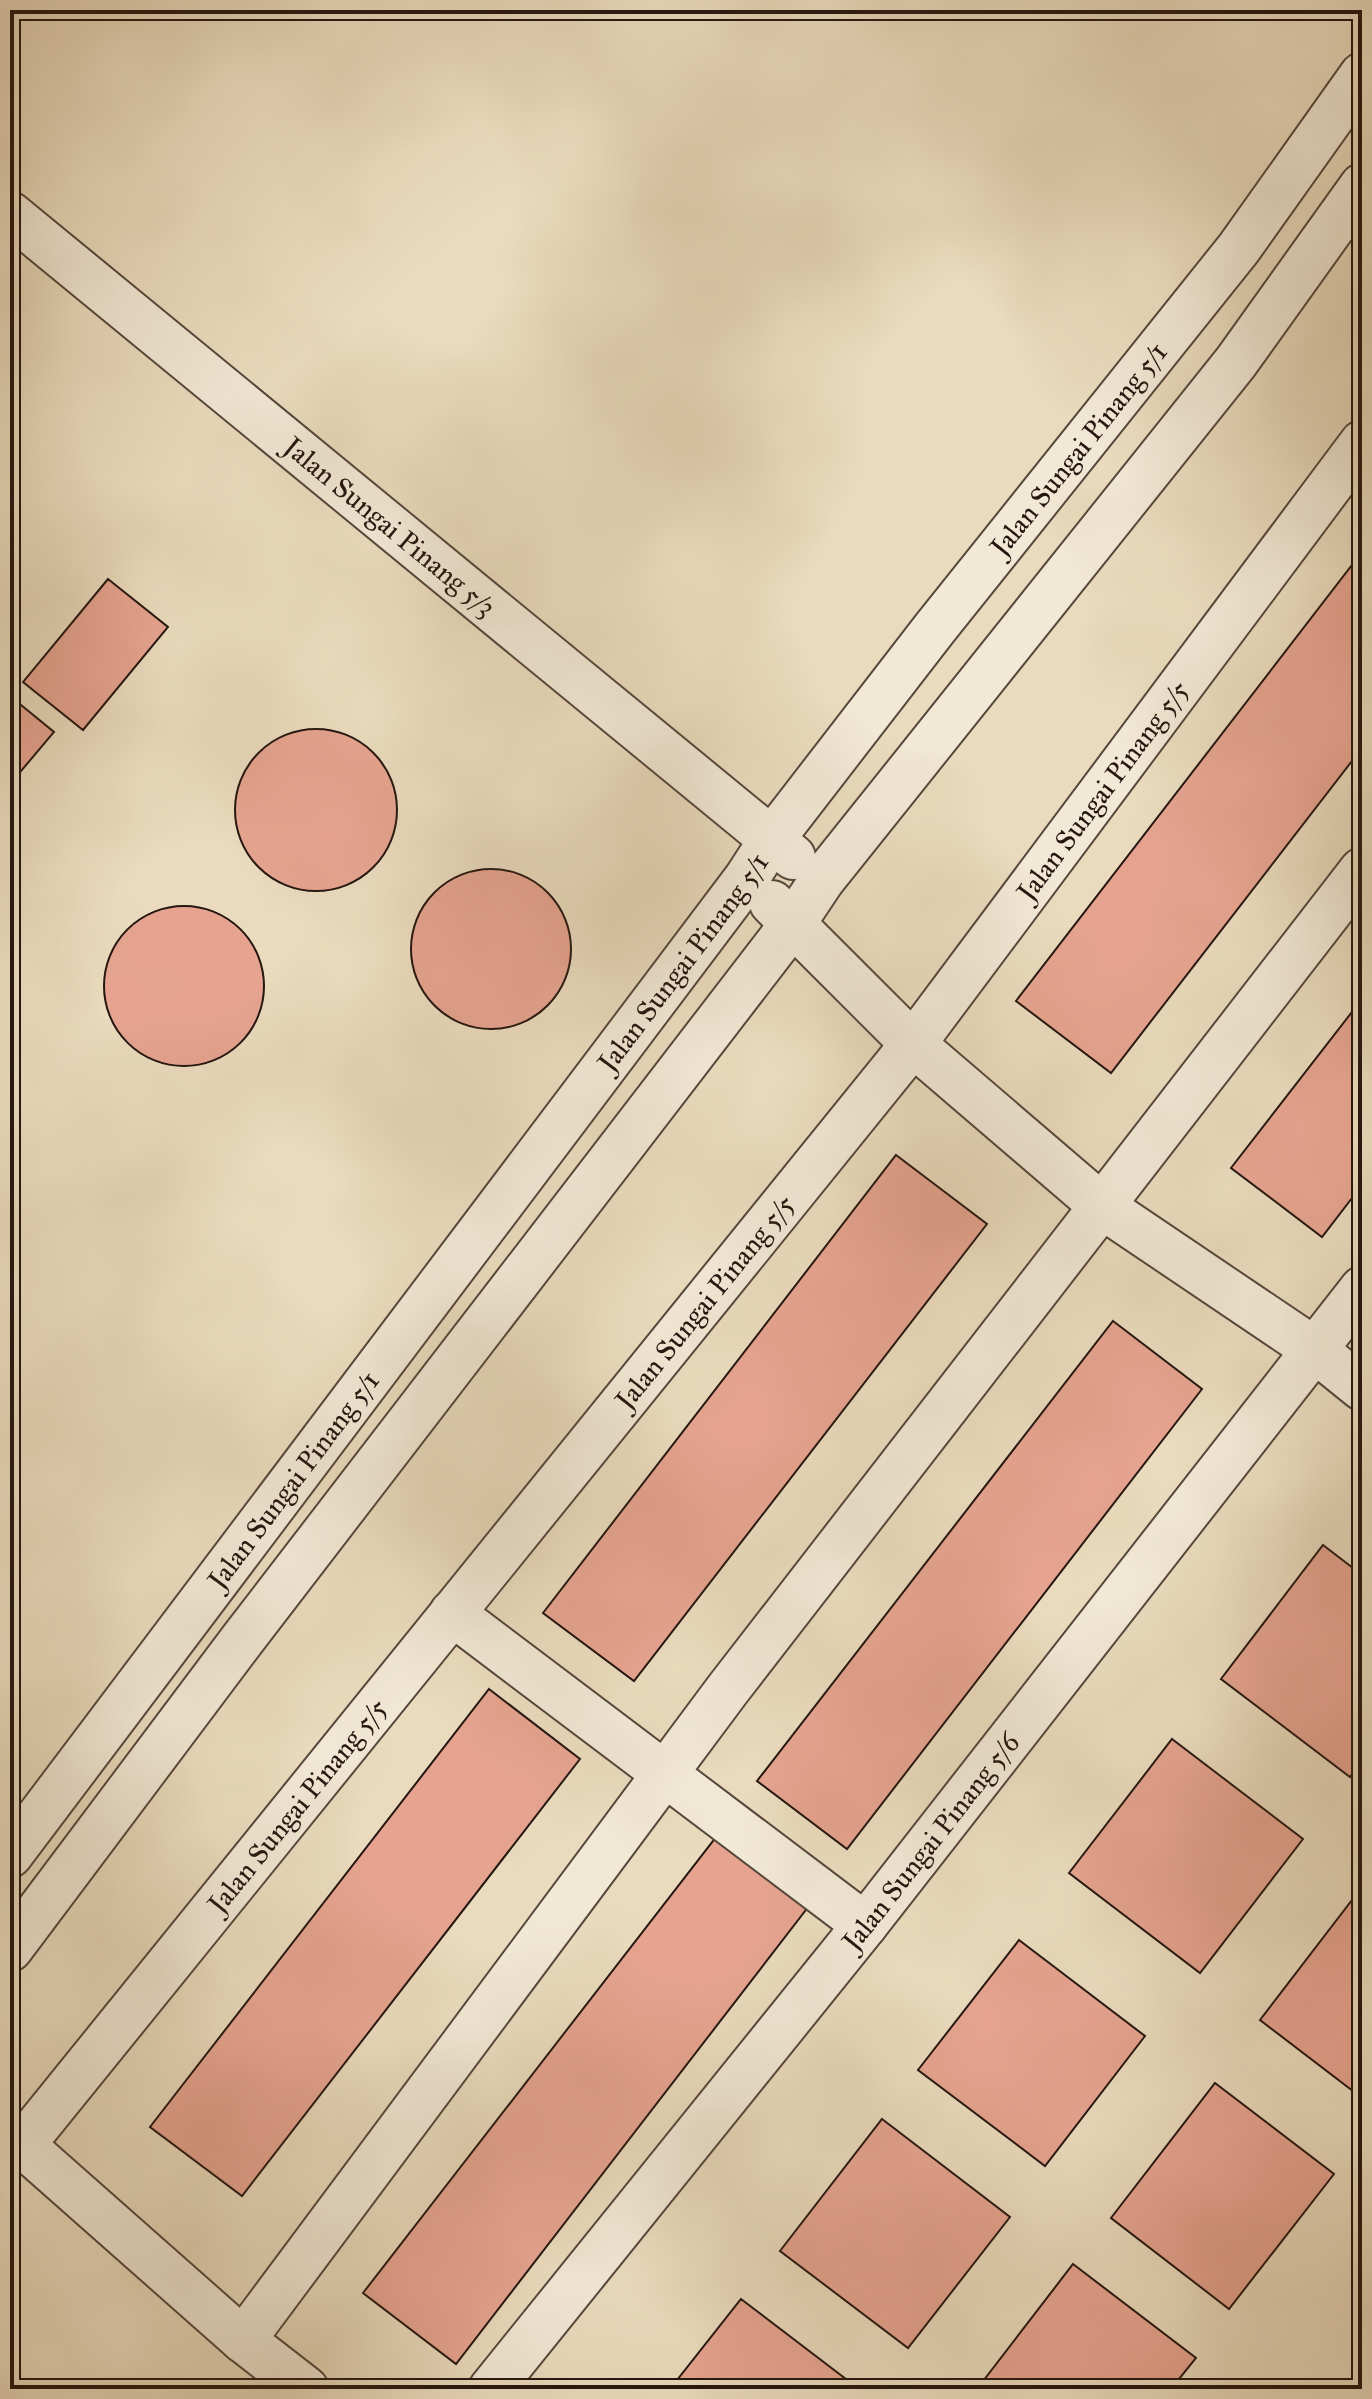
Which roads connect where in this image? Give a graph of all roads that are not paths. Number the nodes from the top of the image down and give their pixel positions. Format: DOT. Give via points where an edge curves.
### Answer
graph roads {
  1 [pos="1362,75"];
  2 [pos="1362,186"];
  3 [pos="10,214"];
  4 [pos="1358,458"];
  5 [pos="772,839"];
  6 [pos="1362,870"];
  7 [pos="746,879"];
  8 [pos="822,880"];
  9 [pos="794,922"];
  10 [pos="913,1044"];
  11 [pos="1103,1207"];
  12 [pos="1362,1289"];
  13 [pos="1315,1350"];
  14 [pos="1362,1388"];
  15 [pos="452,1613"];
  16 [pos="664,1775"];
  17 [pos="10,1855"];
  18 [pos="865,1925"];
  19 [pos="10,1949"];
  20 [pos="17,2138"];
  21 [pos="243,2340"];
  22 [pos="306,2389"];
  23 [pos="491,2389"];
  1 -- 5 [label="street, Jalan Sungai Pinang 5/1" via="1239,248"];
  2 -- 8 [label="street, Jalan Sungai Pinang 5/1" via="1236,362"];
  3 -- 5 [label="street, Jalan Sungai Pinang 5/3"];
  4 -- 10 [label="street, Jalan Sungai Pinang 5/5"];
  5 -- 7 [label="street, Jalan Sungai Pinang 5/1"];
  5 -- 8 [label="street, Jalan Sungai Pinang 5/3"];
  6 -- 11 [label="street"];
  7 -- 9 [label="street"];
  7 -- 17 [label="street, Jalan Sungai Pinang 5/1"];
  8 -- 9 [label="street, Jalan Sungai Pinang 5/1"];
  9 -- 10 [label="street"];
  9 -- 19 [label="street, Jalan Sungai Pinang 5/1"];
  10 -- 11 [label="street"];
  10 -- 15 [label="street, Jalan Sungai Pinang 5/5"];
  11 -- 13 [label="street"];
  11 -- 16 [label="street"];
  12 -- 13 [label="street, Jalan Sungai Pinang 5/6"];
  13 -- 14 [label="street"];
  13 -- 18 [label="street, Jalan Sungai Pinang 5/6"];
  15 -- 16 [label="street"];
  15 -- 20 [label="street, Jalan Sungai Pinang 5/5"];
  16 -- 18 [label="street"];
  16 -- 21 [label="street"];
  18 -- 23 [label="street, Jalan Sungai Pinang 5/6"];
  20 -- 21 [label="street"];
  21 -- 22 [label="street"];
}
